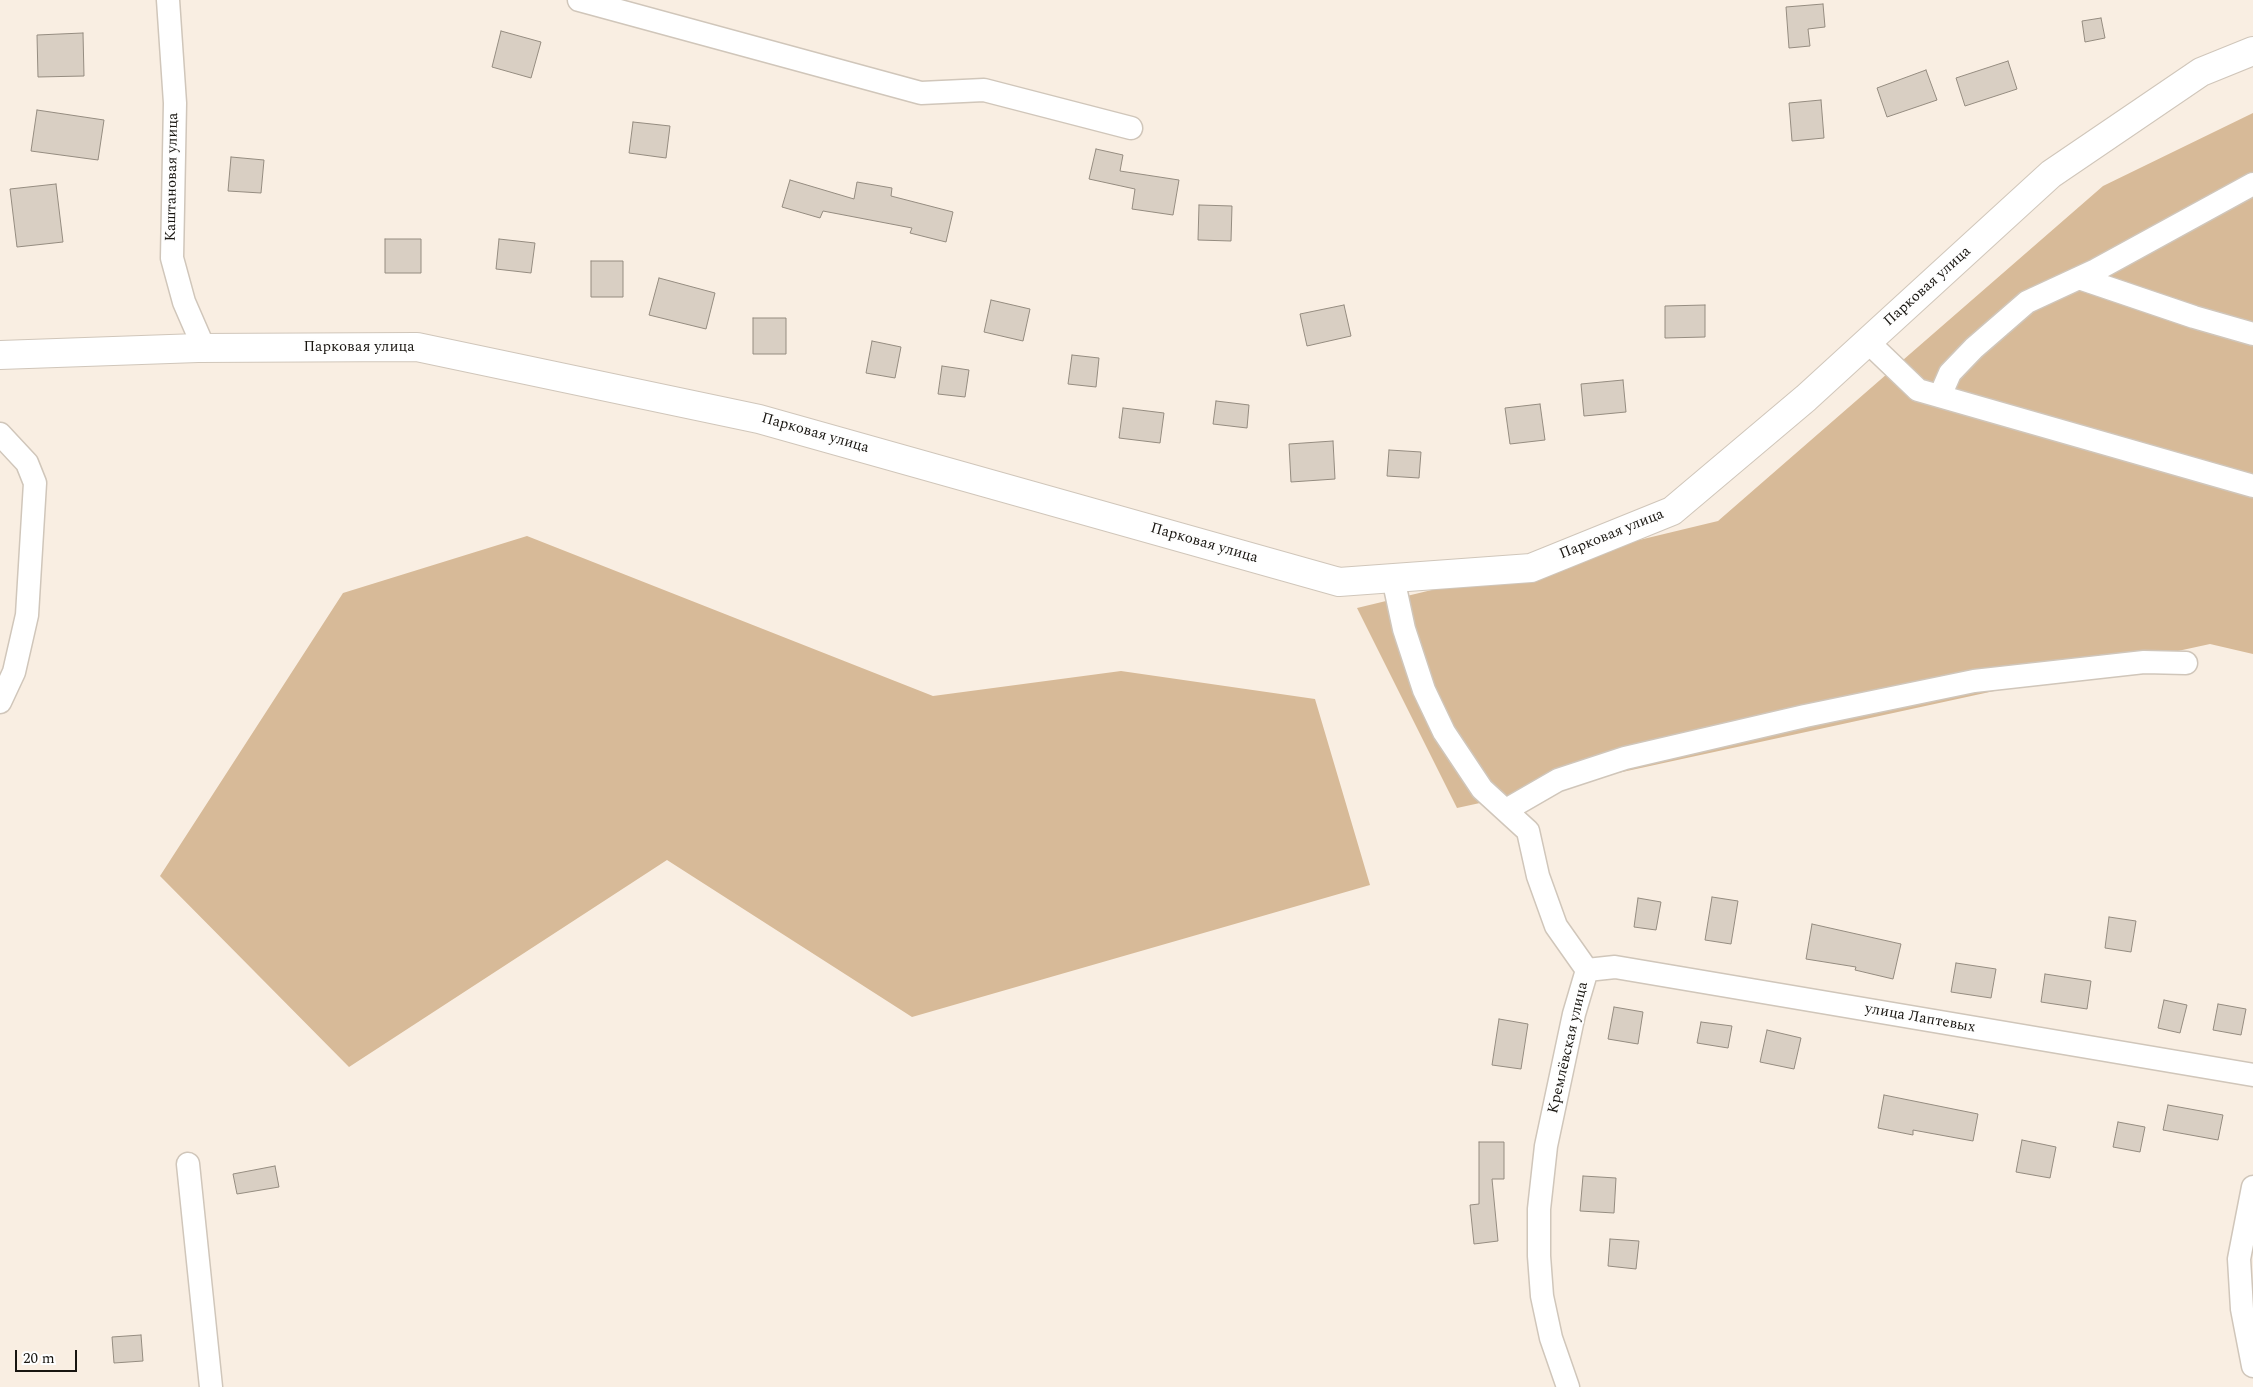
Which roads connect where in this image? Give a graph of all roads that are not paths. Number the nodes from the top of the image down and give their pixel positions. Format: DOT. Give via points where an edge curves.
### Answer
graph roads {
  1 [pos="168,0"];
  2 [pos="579,0"];
  3 [pos="2253,51"];
  4 [pos="1131,128"];
  5 [pos="2253,184"];
  6 [pos="2078,278"];
  7 [pos="2253,334"];
  8 [pos="1868,342"];
  9 [pos="204,348"];
  10 [pos="0,355"];
  11 [pos="1940,396"];
  12 [pos="0,434"];
  13 [pos="2253,486"];
  14 [pos="1392,578"];
  15 [pos="2186,663"];
  16 [pos="0,702"];
  17 [pos="1506,810"];
  18 [pos="1587,970"];
  19 [pos="2253,1075"];
  20 [pos="188,1164"];
  21 [pos="2253,1187"];
  22 [pos="2253,1366"];
  23 [pos="211,1387"];
  24 [pos="1568,1387"];
  1 -- 9 [label="street, Каштановая улица" via="175,103 172,258 184,302"];
  2 -- 4 [label="street" via="921,93 984,90"];
  3 -- 8 [label="main road, Парковая улица" via="2200,72 2051,174"];
  5 -- 6 [label="street"];
  6 -- 7 [label="street"];
  6 -- 11 [label="street" via="2027,302 1974,348 1950,374"];
  8 -- 11 [label="street" via="1918,390"];
  8 -- 14 [label="main road, Парковая улица" via="1672,511 1531,568"];
  9 -- 10 [label="main road, Парковая улица"];
  9 -- 14 [label="main road, Парковая улица" via="417,348 760,419 1339,582"];
  11 -- 13 [label="street"];
  12 -- 16 [label="street" via="27,463 36,483 27,615 14,672"];
  14 -- 17 [label="street, Кремлёвская улица" via="1424,690 1444,732 1482,789"];
  15 -- 17 [label="street" via="2144,662 1974,681 1805,716 1625,758 1558,780"];
  17 -- 18 [label="street, Кремлёвская улица" via="1528,831 1538,876 1556,926"];
  18 -- 19 [label="street, улица Лаптевых" via="1615,966"];
  18 -- 24 [label="street, Кремлёвская улица" via="1574,1014 1546,1146 1539,1209 1542,1296 1551,1338"];
  20 -- 23 [label="street"];
  21 -- 22 [label="street" via="2239,1259 2242,1309"];
}
